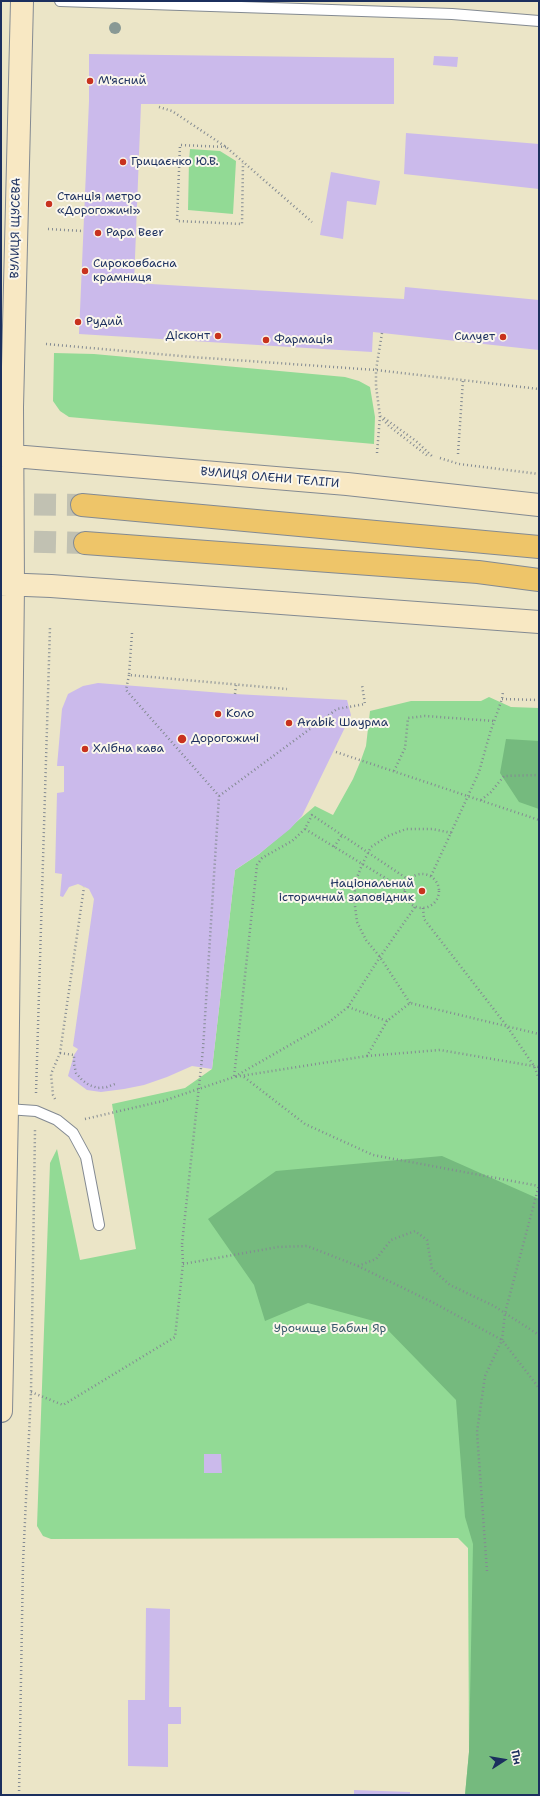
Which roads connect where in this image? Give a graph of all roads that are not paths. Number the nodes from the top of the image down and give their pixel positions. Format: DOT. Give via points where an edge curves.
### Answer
graph roads {
  1 [pos="22,1"];
  2 [pos="60,1"];
  3 [pos="539,21"];
  4 [pos="7,455"];
  5 [pos="82,505"];
  6 [pos="539,505"];
  7 [pos="85,543"];
  8 [pos="539,547"];
  9 [pos="539,580"];
  10 [pos="7,584"];
  11 [pos="539,622"];
  12 [pos="7,1109"];
  13 [pos="99,1225"];
  14 [pos="1,1411"];
  1 -- 4 [label="main road, ВУЛИЦЯ ЩУСЄВА" via="12,407"];
  2 -- 3 [label="lane" via="452,14"];
  4 -- 6 [label="main road, ВУЛИЦЯ ОЛЕНИ ТЕЛІГИ" via="347,484"];
  4 -- 10 [label="main road, ВУЛИЦЯ ЩУСЄВА"];
  5 -- 8 [label="main road"];
  7 -- 9 [label="main road" via="478,572"];
  10 -- 11 [label="main road"];
  10 -- 12 [label="main road, ВУЛИЦЯ ЩУСЄВА"];
  12 -- 13 [label="lane" via="36,1111 57,1120 73,1133 86,1157"];
  12 -- 14 [label="main road, ВУЛИЦЯ ЩУСЄВА"];
}
